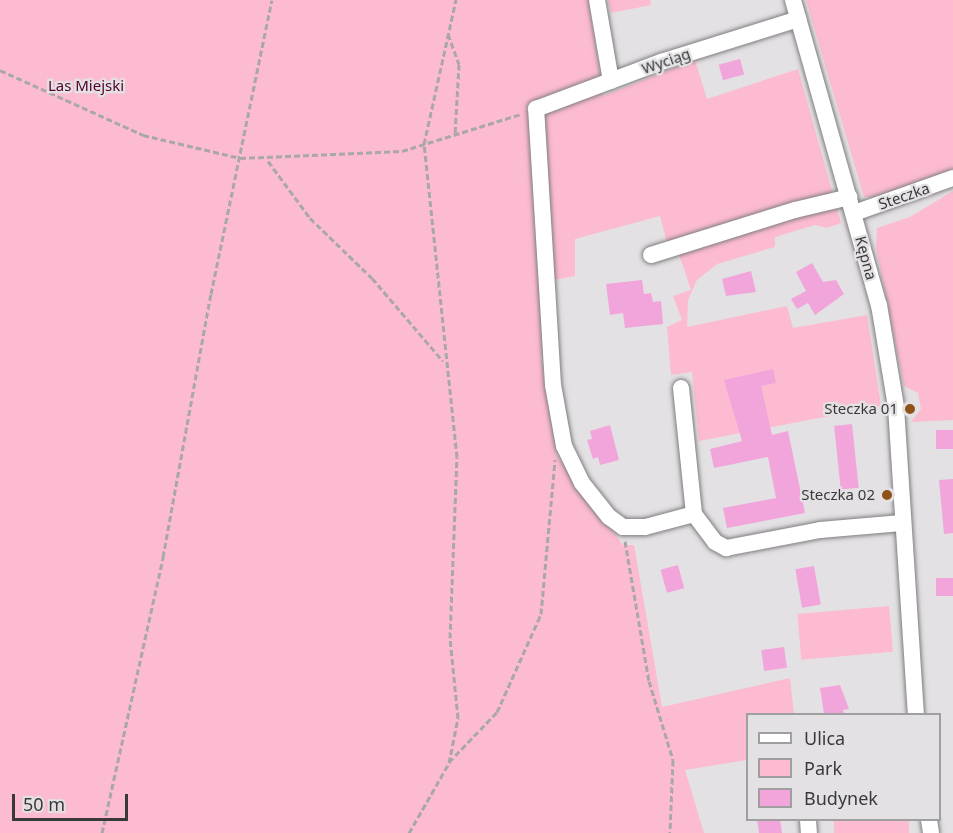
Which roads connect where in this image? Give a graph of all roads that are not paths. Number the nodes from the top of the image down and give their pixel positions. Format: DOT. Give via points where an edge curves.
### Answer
graph roads {
  1 [pos="597,0"];
  2 [pos="793,0"];
  3 [pos="798,19"];
  4 [pos="611,81"];
  5 [pos="953,178"];
  6 [pos="852,205"];
  7 [pos="651,255"];
  8 [pos="681,388"];
  9 [pos="694,514"];
  10 [pos="902,523"];
  11 [pos="916,713"];
  1 -- 4 [label="street"];
  2 -- 3 [label="street, Kępna"];
  3 -- 4 [label="street, Wyciąg"];
  3 -- 6 [label="street, Kępna"];
  4 -- 9 [label="street, Wyciąg" via="536,109 552,385 564,446 582,483 609,517 627,528"];
  5 -- 6 [label="street, Steczka"];
  6 -- 7 [label="street, Steczka" via="795,210"];
  6 -- 10 [label="street, Kępna" via="879,305 896,407"];
  8 -- 9 [label="street"];
  9 -- 10 [label="street" via="702,529 726,548 820,530"];
  10 -- 11 [label="street, Kępna"];
}
